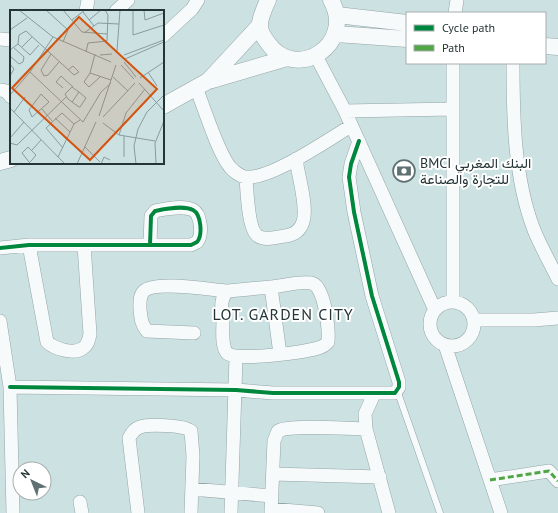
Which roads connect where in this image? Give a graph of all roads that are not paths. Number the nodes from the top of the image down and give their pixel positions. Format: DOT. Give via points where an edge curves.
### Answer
graph roads {
  1 [pos="88,0"];
  2 [pos="128,0"];
  3 [pos="198,0"];
  4 [pos="268,0"];
  5 [pos="457,0"];
  6 [pos="334,7"];
  7 [pos="86,10"];
  8 [pos="117,10"];
  9 [pos="455,12"];
  10 [pos="406,23"];
  11 [pos="260,25"];
  12 [pos="336,34"];
  13 [pos="164,35"];
  14 [pos="0,39"];
  15 [pos="406,39"];
  16 [pos="10,40"];
  17 [pos="546,46"];
  18 [pos="558,47"];
  19 [pos="316,56"];
  20 [pos="287,58"];
  21 [pos="453,64"];
  22 [pos="513,64"];
  23 [pos="202,85"];
  24 [pos="0,90"];
  25 [pos="10,96"];
  26 [pos="164,105"];
  27 [pos="453,109"];
  28 [pos="345,111"];
  29 [pos="351,126"];
  30 [pos="359,141"];
  31 [pos="10,159"];
  32 [pos="296,159"];
  33 [pos="0,162"];
  34 [pos="246,178"];
  35 [pos="150,244"];
  36 [pos="29,245"];
  37 [pos="84,245"];
  38 [pos="0,248"];
  39 [pos="558,279"];
  40 [pos="271,287"];
  41 [pos="228,291"];
  42 [pos="453,302"];
  43 [pos="435,310"];
  44 [pos="558,318"];
  45 [pos="474,320"];
  46 [pos="0,321"];
  47 [pos="194,333"];
  48 [pos="445,345"];
  49 [pos="280,354"];
  50 [pos="236,357"];
  51 [pos="10,387"];
  52 [pos="236,390"];
  53 [pos="398,390"];
  54 [pos="374,394"];
  55 [pos="366,429"];
  56 [pos="273,474"];
  57 [pos="380,477"];
  58 [pos="490,480"];
  59 [pos="558,481"];
  60 [pos="192,489"];
  61 [pos="232,492"];
  62 [pos="272,496"];
  63 [pos="271,511"];
  64 [pos="13,513"];
  65 [pos="138,513"];
  66 [pos="191,513"];
  67 [pos="230,513"];
  68 [pos="318,513"];
  69 [pos="390,513"];
  70 [pos="440,513"];
  71 [pos="501,513"];
  1 -- 7 [label="street"];
  2 -- 8 [label="street"];
  3 -- 13 [label="street"];
  4 -- 11 [label="street"];
  5 -- 9 [label="street"];
  6 -- 10 [label="street"];
  6 -- 12 [label="street" via="338,23"];
  11 -- 20 [label="street" via="271,48"];
  11 -- 23 [label="street"];
  12 -- 15 [label="street"];
  12 -- 19 [label="street" via="331,44"];
  14 -- 16 [label="street"];
  17 -- 18 [label="street"];
  19 -- 20 [label="street" via="301,60"];
  19 -- 28 [label="street"];
  20 -- 23 [label="street"];
  21 -- 27 [label="street"];
  22 -- 39 [label="street" via="519,168 526,203 534,228"];
  23 -- 26 [label="street"];
  23 -- 34 [label="street" via="222,153 230,167"];
  24 -- 25 [label="street" via="6,91"];
  27 -- 28 [label="street"];
  27 -- 42 [label="street"];
  28 -- 29 [label="street"];
  29 -- 30 [label="street"];
  29 -- 32 [label="street"];
  30 -- 43 [label="street"];
  30 -- 53 [label="street" via="349,177 354,212 372,296 399,382"];
  31 -- 33 [label="street"];
  32 -- 34 [label="street" via="274,171"];
  32 -- 34 [label="street" via="304,209 303,222 299,230 292,235 266,239 255,234 251,223"];
  35 -- 37 [label="street"];
  36 -- 37 [label="street"];
  36 -- 37 [label="street" via="47,342 55,348 79,350 84,348 90,334"];
  36 -- 38 [label="street"];
  40 -- 41 [label="street"];
  40 -- 49 [label="street"];
  40 -- 49 [label="street" via="304,283 318,286 329,332 328,342 323,347"];
  41 -- 47 [label="street" via="161,286 143,292 139,300 141,325 147,331"];
  41 -- 50 [label="street" via="222,299 224,344 227,353"];
  42 -- 43 [label="street"];
  42 -- 45 [label="street" via="466,308"];
  43 -- 48 [label="street" via="430,321 431,333 439,343"];
  44 -- 45 [label="street"];
  45 -- 48 [label="street" via="474,328 466,341 460,345"];
  46 -- 51 [label="street"];
  48 -- 58 [label="street"];
  49 -- 50 [label="street"];
  50 -- 52 [label="street"];
  51 -- 52 [label="street"];
  51 -- 64 [label="street"];
  52 -- 54 [label="street"];
  52 -- 61 [label="street"];
  53 -- 54 [label="street" via="392,394"];
  53 -- 70 [label="lane"];
  54 -- 55 [label="street" via="365,414"];
  55 -- 56 [label="street" via="279,430 274,441"];
  55 -- 57 [label="street"];
  56 -- 57 [label="street"];
  56 -- 62 [label="street"];
  57 -- 69 [label="street"];
  58 -- 59 [label="street" via="549,471"];
  58 -- 71 [label="street"];
  60 -- 61 [label="street"];
  60 -- 65 [label="street" via="191,431 182,427 140,427 132,431 129,438"];
  60 -- 66 [label="street"];
  61 -- 62 [label="street"];
  61 -- 67 [label="street"];
  62 -- 63 [label="street"];
  63 -- 68 [label="street"];
}
